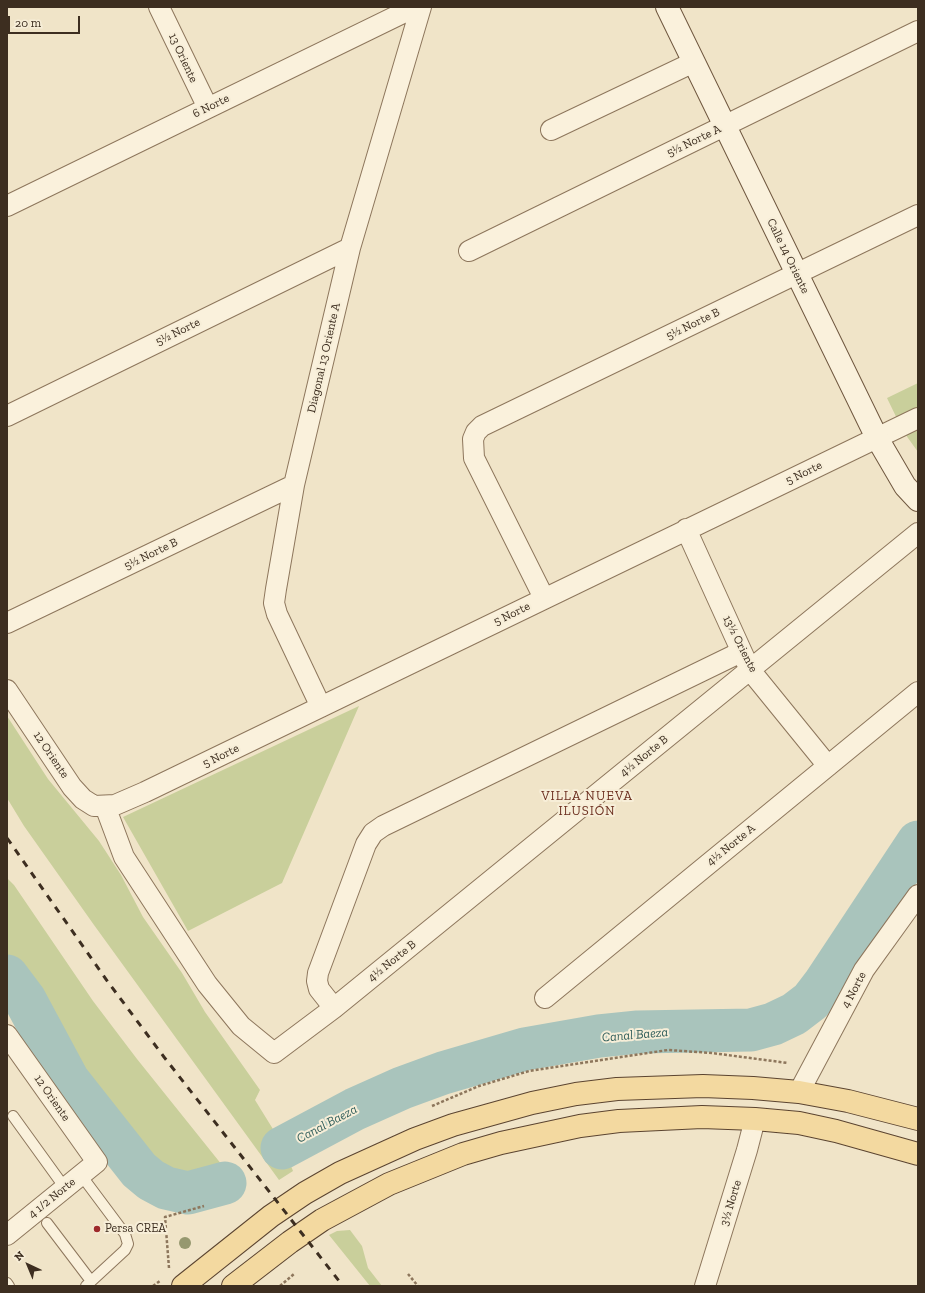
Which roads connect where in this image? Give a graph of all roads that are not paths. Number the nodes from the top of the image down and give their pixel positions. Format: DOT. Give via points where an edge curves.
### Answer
graph roads {
  1 [pos="159,7"];
  2 [pos="415,7"];
  3 [pos="421,7"];
  4 [pos="667,7"];
  5 [pos="918,31"];
  6 [pos="694,62"];
  7 [pos="208,108"];
  8 [pos="725,126"];
  9 [pos="551,130"];
  10 [pos="7,206"];
  11 [pos="918,215"];
  12 [pos="350,248"];
  13 [pos="469,251"];
  14 [pos="797,274"];
  15 [pos="7,416"];
  16 [pos="918,418"];
  17 [pos="877,438"];
  18 [pos="294,485"];
  19 [pos="918,500"];
  20 [pos="686,529"];
  21 [pos="918,533"];
  22 [pos="544,598"];
  23 [pos="7,623"];
  24 [pos="741,652"];
  25 [pos="750,670"];
  26 [pos="7,690"];
  27 [pos="918,692"];
  28 [pos="321,707"];
  29 [pos="828,766"];
  30 [pos="105,806"];
  31 [pos="918,895"];
  32 [pos="545,998"];
  33 [pos="334,1008"];
  34 [pos="7,1035"];
  35 [pos="800,1092"];
  36 [pos="13,1116"];
  37 [pos="755,1119"];
  38 [pos="918,1120"];
  39 [pos="918,1154"];
  40 [pos="97,1162"];
  41 [pos="81,1175"];
  42 [pos="65,1188"];
  43 [pos="47,1223"];
  44 [pos="7,1235"];
  45 [pos="176,1279"];
  46 [pos="7,1283"];
  47 [pos="89,1284"];
  48 [pos="9,1286"];
  49 [pos="234,1286"];
  50 [pos="705,1286"];
  1 -- 7 [label="street, 13 Oriente"];
  2 -- 7 [label="street, 6 Norte"];
  3 -- 12 [label="street, Diagonal 13 Oriente A"];
  4 -- 6 [label="street, Calle 14 Oriente"];
  5 -- 8 [label="street, 5½ Norte A"];
  6 -- 8 [label="street, Calle 14 Oriente"];
  6 -- 9 [label="street"];
  7 -- 10 [label="street, 6 Norte"];
  8 -- 13 [label="street, 5½ Norte A"];
  8 -- 14 [label="street, Calle 14 Oriente"];
  11 -- 14 [label="street, 5½ Norte B"];
  12 -- 15 [label="street, 5½ Norte"];
  12 -- 18 [label="street, Diagonal 13 Oriente A"];
  14 -- 17 [label="street, Calle 14 Oriente"];
  14 -- 22 [label="street, 5½ Norte B" via="482,426 476,432 473,439 474,458"];
  16 -- 17 [label="street, 5 Norte"];
  17 -- 19 [label="street, Calle 14 Oriente" via="905,486"];
  17 -- 20 [label="street, 5 Norte"];
  18 -- 23 [label="street, 5½ Norte B"];
  18 -- 28 [label="street, Diagonal 13 Oriente A" via="274,603"];
  20 -- 22 [label="street, 5 Norte"];
  20 -- 24 [label="street, 13½ Oriente"];
  21 -- 25 [label="street, 4½ Norte B"];
  22 -- 28 [label="street, 5 Norte"];
  24 -- 25 [label="street, 13½ Oriente"];
  24 -- 33 [label="street" via="383,826 373,834 366,844 318,973 319,989"];
  25 -- 29 [label="street, 13½ Oriente"];
  25 -- 33 [label="street, 4½ Norte B"];
  26 -- 30 [label="street, 12 Oriente" via="72,787 94,806"];
  27 -- 29 [label="street, 4½ Norte A"];
  28 -- 30 [label="street, 5 Norte" via="145,792 115,805"];
  29 -- 32 [label="street, 4½ Norte A"];
  30 -- 33 [label="street, 4½ Norte B" via="124,857 203,978 241,1026 274,1053"];
  31 -- 35 [label="street, 4 Norte" via="864,970"];
  34 -- 40 [label="street, 12 Oriente"];
  35 -- 38 [label="main road"];
  35 -- 45 [label="main road" via="702,1086 617,1089 532,1103 453,1124 376,1156 305,1193"];
  36 -- 42 [label="lane"];
  37 -- 39 [label="main road" via="799,1123 882,1142"];
  37 -- 49 [label="main road" via="695,1117 619,1121 580,1126 463,1154 389,1184 328,1216"];
  37 -- 50 [label="street, 3½ Norte"];
  40 -- 41 [label="street, 4 1/2 Norte"];
  41 -- 42 [label="street, 4 1/2 Norte"];
  41 -- 47 [label="lane" via="125,1234 128,1244 125,1250"];
  42 -- 44 [label="street, 4 1/2 Norte"];
  43 -- 47 [label="lane"];
  46 -- 48 [label="lane"];
}
